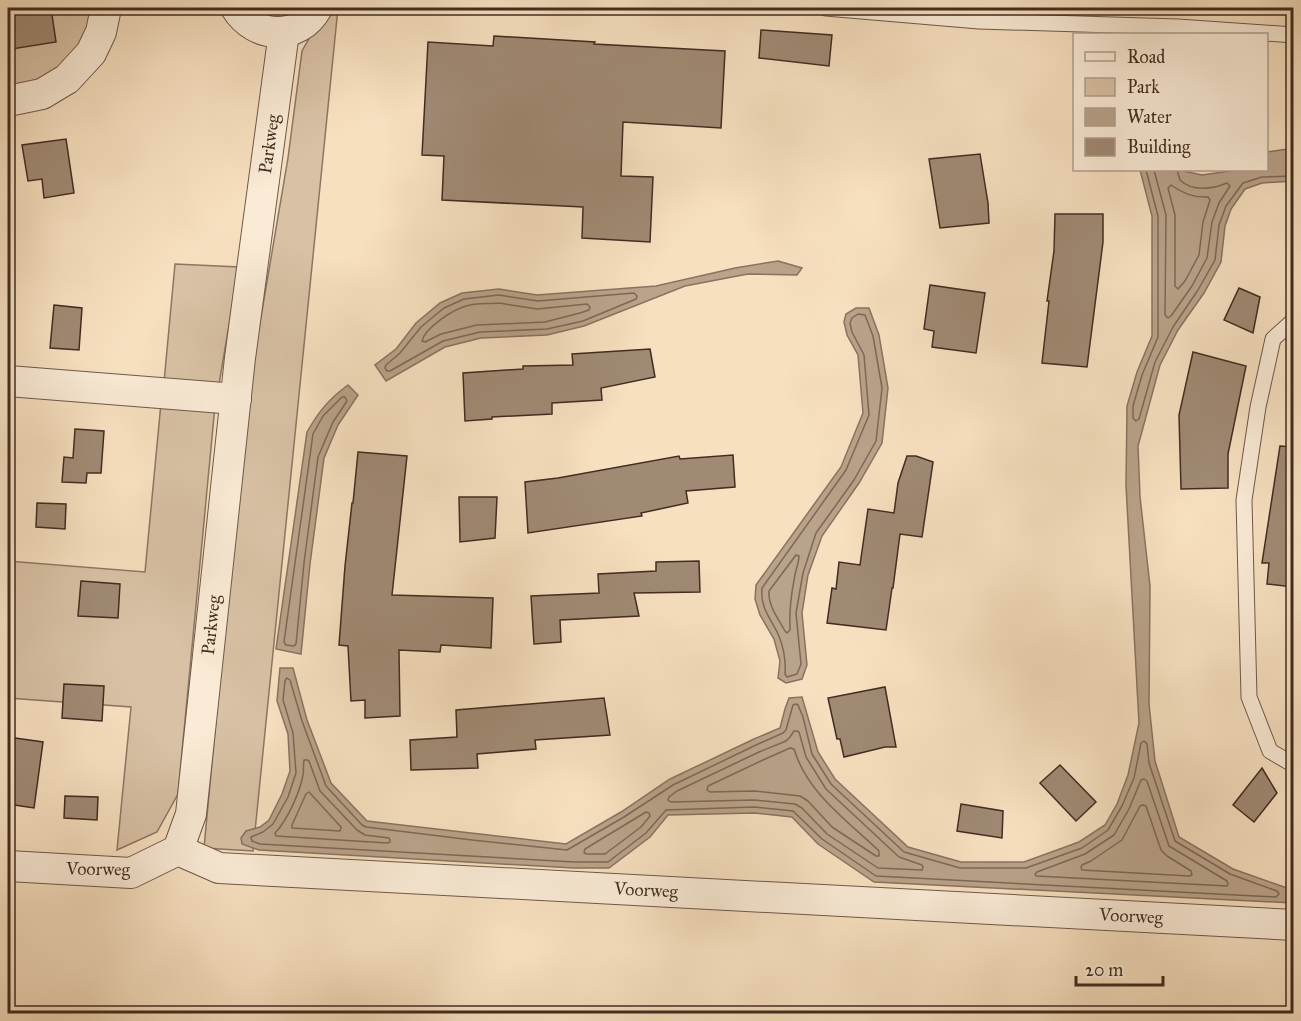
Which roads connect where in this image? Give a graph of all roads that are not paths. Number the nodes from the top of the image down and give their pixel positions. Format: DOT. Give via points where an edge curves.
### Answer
graph roads {
  1 [pos="236,8"];
  2 [pos="317,8"];
  3 [pos="826,8"];
  4 [pos="1072,8"];
  5 [pos="104,20"];
  6 [pos="1075,24"];
  7 [pos="284,32"];
  8 [pos="1264,33"];
  9 [pos="1268,33"];
  10 [pos="1293,35"];
  11 [pos="8,101"];
  12 [pos="1293,320"];
  13 [pos="8,381"];
  14 [pos="236,399"];
  15 [pos="1293,765"];
  16 [pos="178,850"];
  17 [pos="8,866"];
  18 [pos="1293,925"];
  1 -- 7 [label="street" via="254,27"];
  2 -- 7 [label="street" via="308,21"];
  3 -- 6 [label="lane" via="979,21"];
  4 -- 6 [label="lane"];
  5 -- 11 [label="street" via="91,53 67,79 42,94"];
  6 -- 8 [label="lane"];
  7 -- 14 [label="street, Parkweg"];
  9 -- 10 [label="lane"];
  12 -- 15 [label="lane" via="1273,339 1244,500 1249,697 1269,751"];
  13 -- 14 [label="street"];
  14 -- 16 [label="street, Parkweg" via="191,814"];
  16 -- 17 [label="street, Voorweg" via="131,873"];
  16 -- 18 [label="street, Voorweg" via="219,868"];
}
